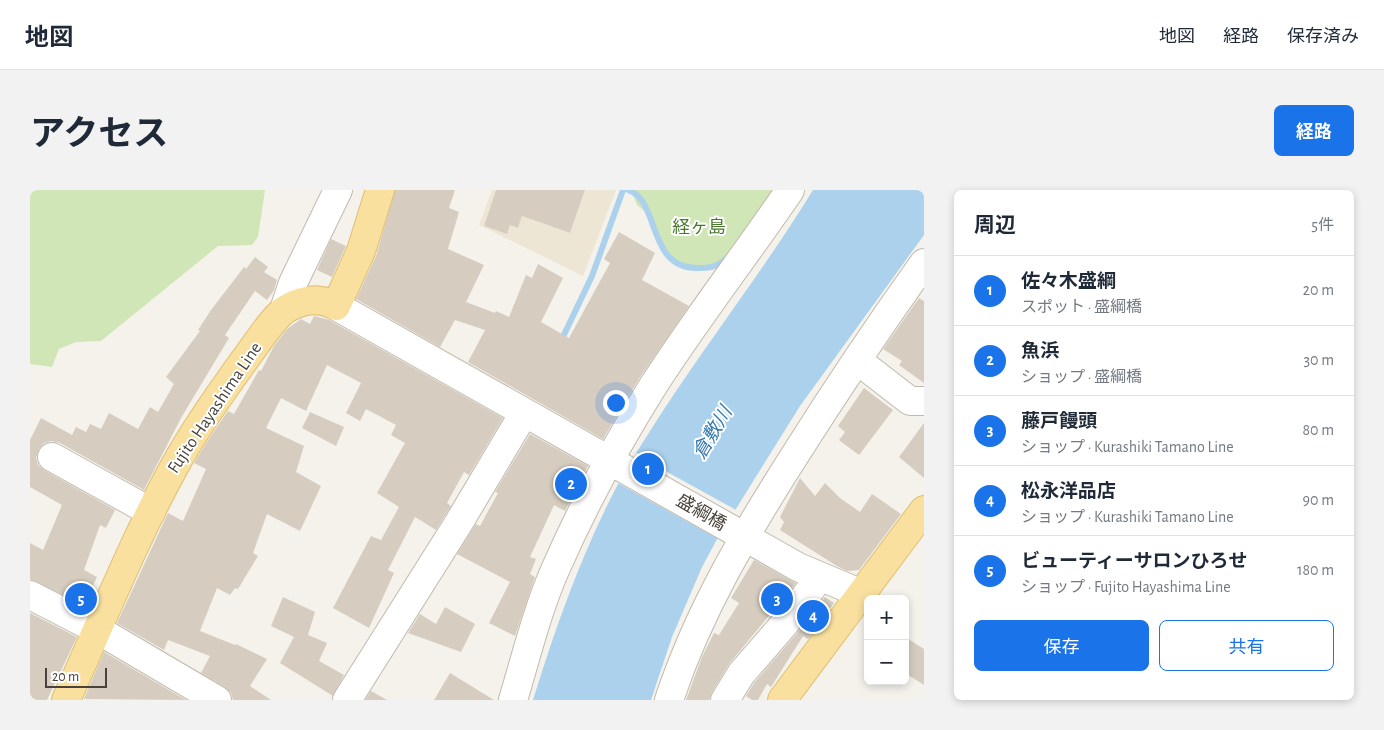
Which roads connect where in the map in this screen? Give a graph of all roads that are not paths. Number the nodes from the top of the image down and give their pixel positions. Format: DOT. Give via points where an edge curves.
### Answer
graph roads {
  1 [pos="338,190"];
  2 [pos="380,190"];
  3 [pos="790,190"];
  4 [pos="924,263"];
  5 [pos="336,306"];
  6 [pos="284,310"];
  7 [pos="857,360"];
  8 [pos="924,401"];
  9 [pos="524,413"];
  10 [pos="52,457"];
  11 [pos="612,462"];
  12 [pos="924,510"];
  13 [pos="151,512"];
  14 [pos="740,535"];
  15 [pos="820,578"];
  16 [pos="862,594"];
  17 [pos="30,595"];
  18 [pos="98,630"];
  19 [pos="66,700"];
  20 [pos="217,700"];
  21 [pos="347,700"];
  22 [pos="514,700"];
  23 [pos="669,700"];
  24 [pos="725,700"];
  25 [pos="782,700"];
  1 -- 6 [label="street" via="293,283"];
  2 -- 5 [label="main road" via="361,251"];
  3 -- 11 [label="street" via="664,370"];
  4 -- 7 [label="street"];
  5 -- 6 [label="main road, Fujito Hayashima Line" via="314,299"];
  5 -- 9 [label="street, 盛綱橋"];
  6 -- 13 [label="main road, Fujito Hayashima Line" via="198,426"];
  7 -- 8 [label="street" via="910,401"];
  7 -- 14 [label="street"];
  9 -- 11 [label="street, 盛綱橋"];
  9 -- 21 [label="street"];
  10 -- 13 [label="street"];
  11 -- 14 [label="street, 盛綱橋"];
  11 -- 22 [label="street" via="580,517 546,591"];
  12 -- 16 [label="main road"];
  13 -- 18 [label="main road, Fujito Hayashima Line"];
  14 -- 15 [label="street, 盛綱橋"];
  14 -- 23 [label="street" via="680,666"];
  15 -- 16 [label="street, 盛綱橋"];
  15 -- 24 [label="street" via="741,674"];
  16 -- 25 [label="main road"];
  17 -- 18 [label="street"];
  18 -- 19 [label="main road, Fujito Hayashima Line"];
  18 -- 20 [label="street"];
}
